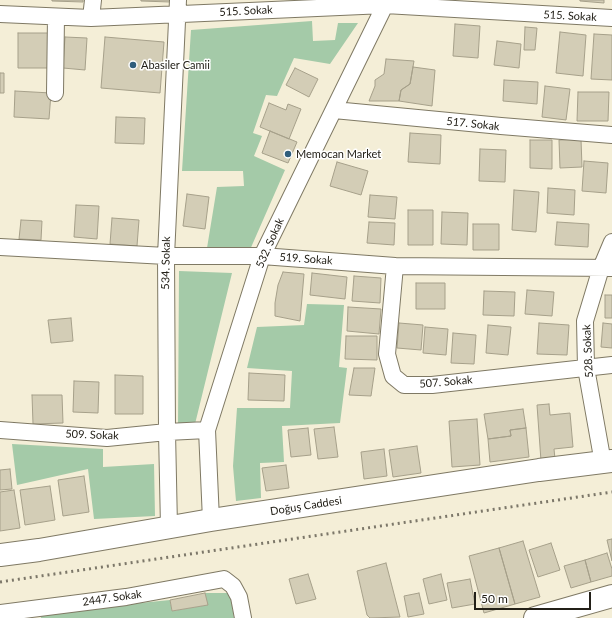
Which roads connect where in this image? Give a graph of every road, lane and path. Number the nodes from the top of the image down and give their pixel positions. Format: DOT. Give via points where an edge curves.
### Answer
graph roads {
  1 [pos="93,0"];
  2 [pos="385,5"];
  3 [pos="178,7"];
  4 [pos="0,14"];
  5 [pos="56,17"];
  6 [pos="91,18"];
  7 [pos="612,18"];
  8 [pos="55,93"];
  9 [pos="334,110"];
  10 [pos="612,135"];
  11 [pos="612,242"];
  12 [pos="0,247"];
  13 [pos="166,256"];
  14 [pos="262,256"];
  15 [pos="395,266"];
  16 [pos="606,268"];
  17 [pos="612,365"];
  18 [pos="586,368"];
  19 [pos="0,430"];
  20 [pos="208,430"];
  21 [pos="167,432"];
  22 [pos="608,462"];
  23 [pos="211,520"];
  24 [pos="169,527"];
  25 [pos="0,555"];
  26 [pos="612,596"];
  27 [pos="0,614"];
  28 [pos="18,614"];
  29 [pos="243,618"];
  30 [pos="535,618"];
  1 -- 6 [label="street"];
  2 -- 3 [label="street, 515. Sokak"];
  2 -- 7 [label="street, 515. Sokak"];
  2 -- 9 [label="street, 532. Sokak"];
  3 -- 6 [label="street, 515. Sokak"];
  3 -- 13 [label="street, 534. Sokak"];
  4 -- 5 [label="street, 515. Sokak"];
  5 -- 6 [label="street, 515. Sokak"];
  5 -- 8 [label="street"];
  9 -- 10 [label="street, 517. Sokak"];
  9 -- 14 [label="street, 532. Sokak"];
  11 -- 16 [label="street, 528. Sokak"];
  12 -- 13 [label="street, 519. Sokak"];
  13 -- 14 [label="street, 519. Sokak"];
  13 -- 21 [label="street, 534. Sokak"];
  14 -- 15 [label="street, 519. Sokak"];
  14 -- 20 [label="street, 532. Sokak"];
  15 -- 16 [label="street, 519. Sokak"];
  15 -- 18 [label="street, 507. Sokak" via="387,354 393,376 404,385 432,385"];
  16 -- 18 [label="street, 528. Sokak" via="586,321"];
  17 -- 18 [label="street, 507. Sokak"];
  18 -- 22 [label="street, 528. Sokak"];
  19 -- 21 [label="street, 509. Sokak" via="107,438"];
  20 -- 21 [label="street, 509. Sokak"];
  20 -- 23 [label="street, 532. Sokak"];
  21 -- 24 [label="street, 534. Sokak"];
  22 -- 23 [label="street, Doğuş Caddesi" via="539,470"];
  23 -- 24 [label="street, Doğuş Caddesi"];
  24 -- 25 [label="street, Doğuş Caddesi"];
  26 -- 30 [label="street"];
  27 -- 28 [label="street, 2447. Sokak"];
  28 -- 29 [label="street, 2447. Sokak" via="224,579 234,586"];
}
